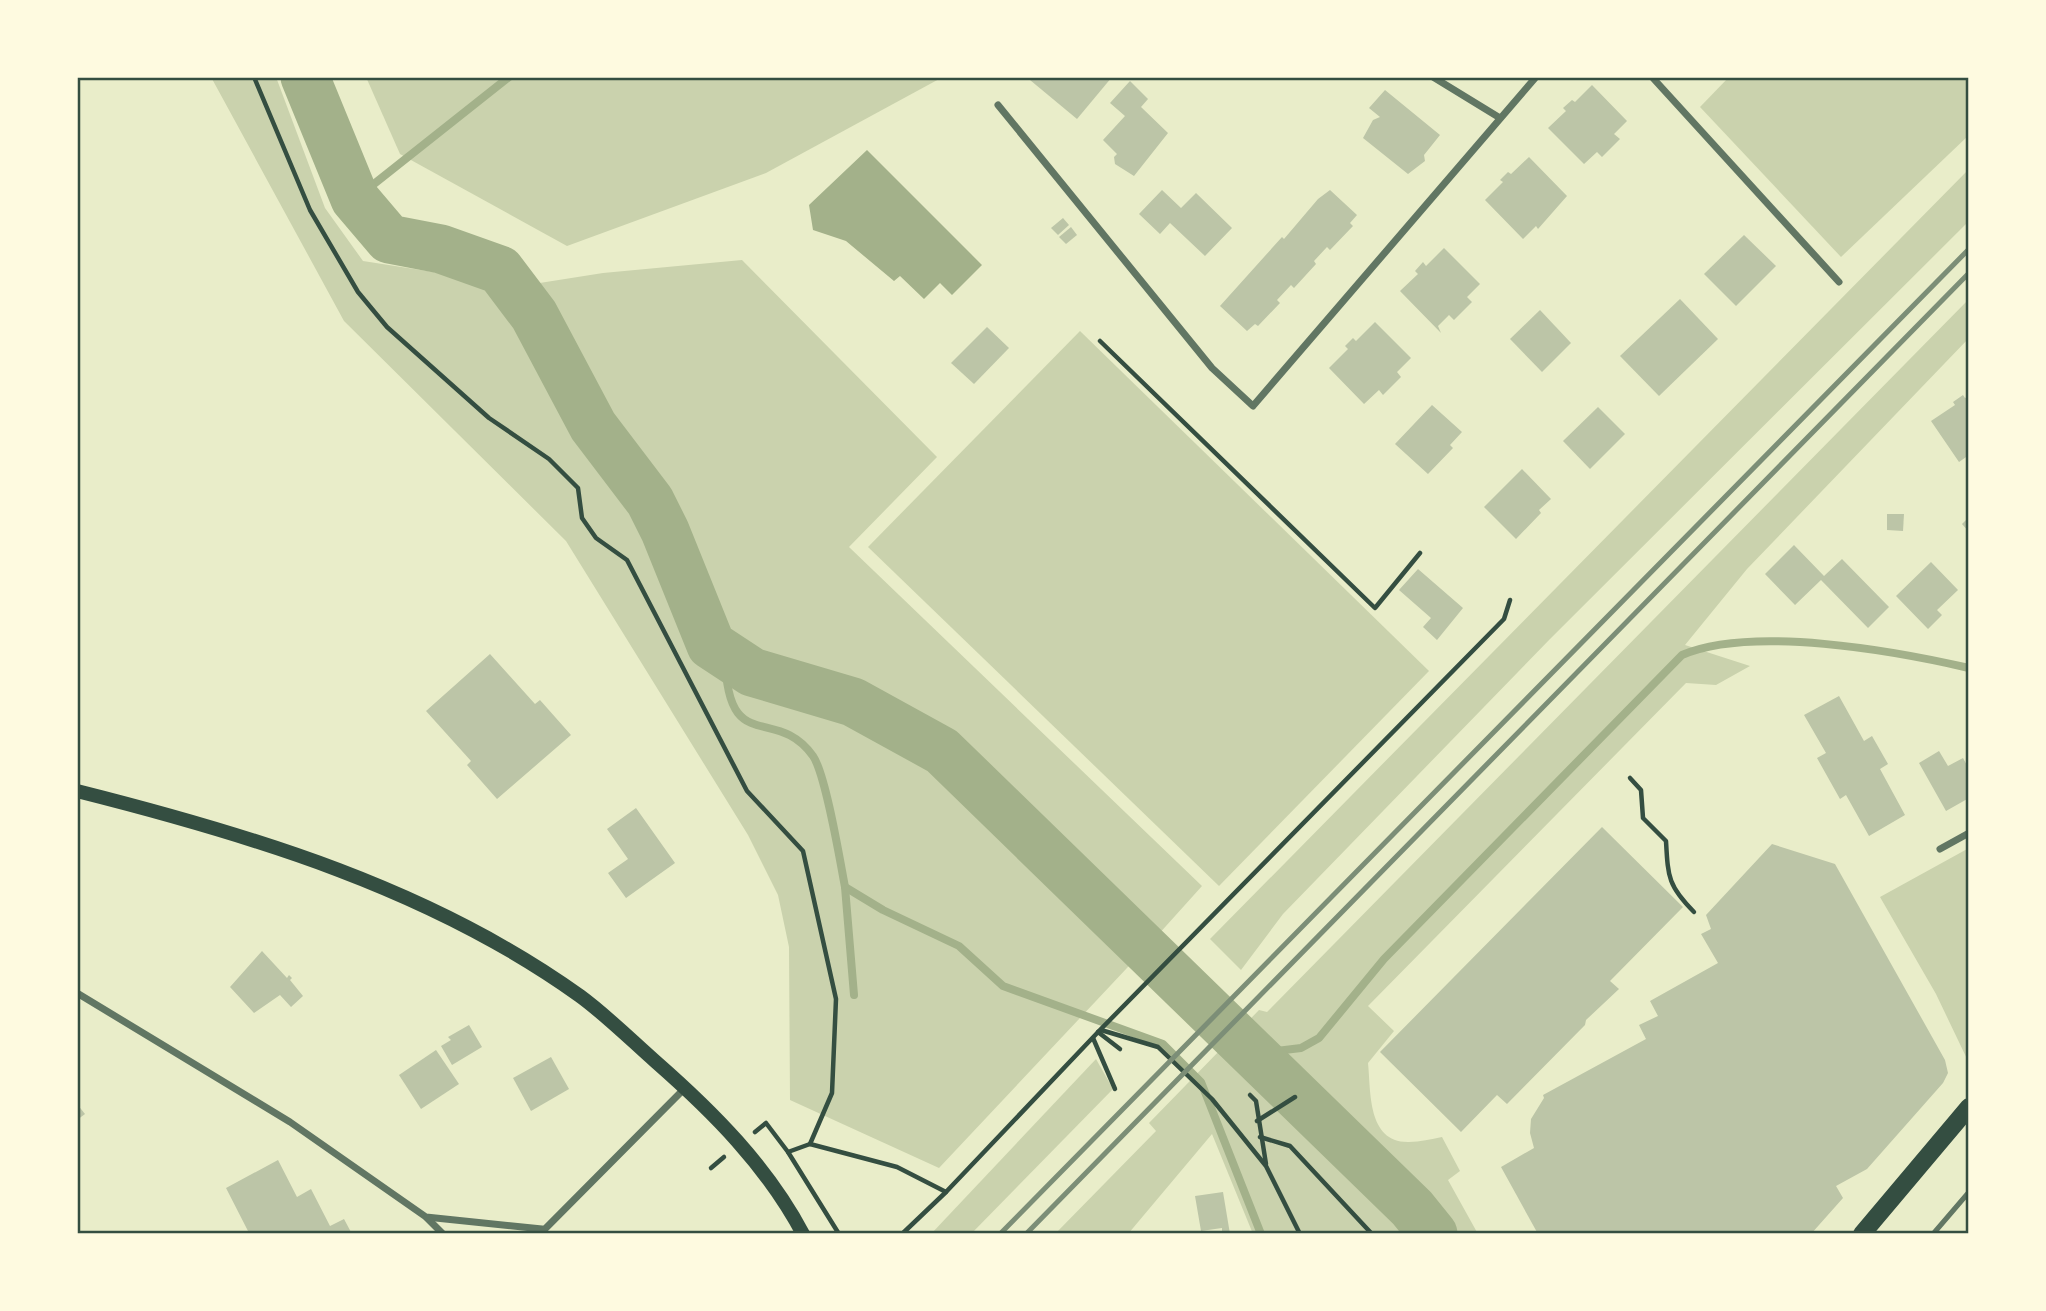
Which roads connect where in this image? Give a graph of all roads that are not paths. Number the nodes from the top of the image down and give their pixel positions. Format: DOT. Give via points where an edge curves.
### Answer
graph roads {
  1 [pos="1433,77"];
  2 [pos="1536,77"];
  3 [pos="1652,77"];
  4 [pos="998,105"];
  5 [pos="1500,118"];
  6 [pos="1839,282"];
  7 [pos="77,791"];
  8 [pos="1969,833"];
  9 [pos="1940,849"];
  10 [pos="77,993"];
  11 [pos="686,1088"];
  12 [pos="1969,1107"];
  13 [pos="1969,1192"];
  14 [pos="426,1217"];
  15 [pos="541,1232"];
  16 [pos="1865,1233"];
  17 [pos="443,1234"];
  18 [pos="803,1234"];
  19 [pos="1933,1234"];
  1 -- 5 [label="street"];
  2 -- 5 [label="street"];
  3 -- 6 [label="street"];
  4 -- 5 [label="street" via="1212,368 1253,406"];
  7 -- 11 [label="main road" via="273,845 382,886 478,933 580,996"];
  8 -- 9 [label="street"];
  10 -- 14 [label="street" via="290,1122"];
  11 -- 15 [label="street"];
  11 -- 18 [label="main road" via="742,1143"];
  12 -- 16 [label="main road"];
  13 -- 19 [label="lane"];
  14 -- 15 [label="street"];
  14 -- 17 [label="street"];
}
